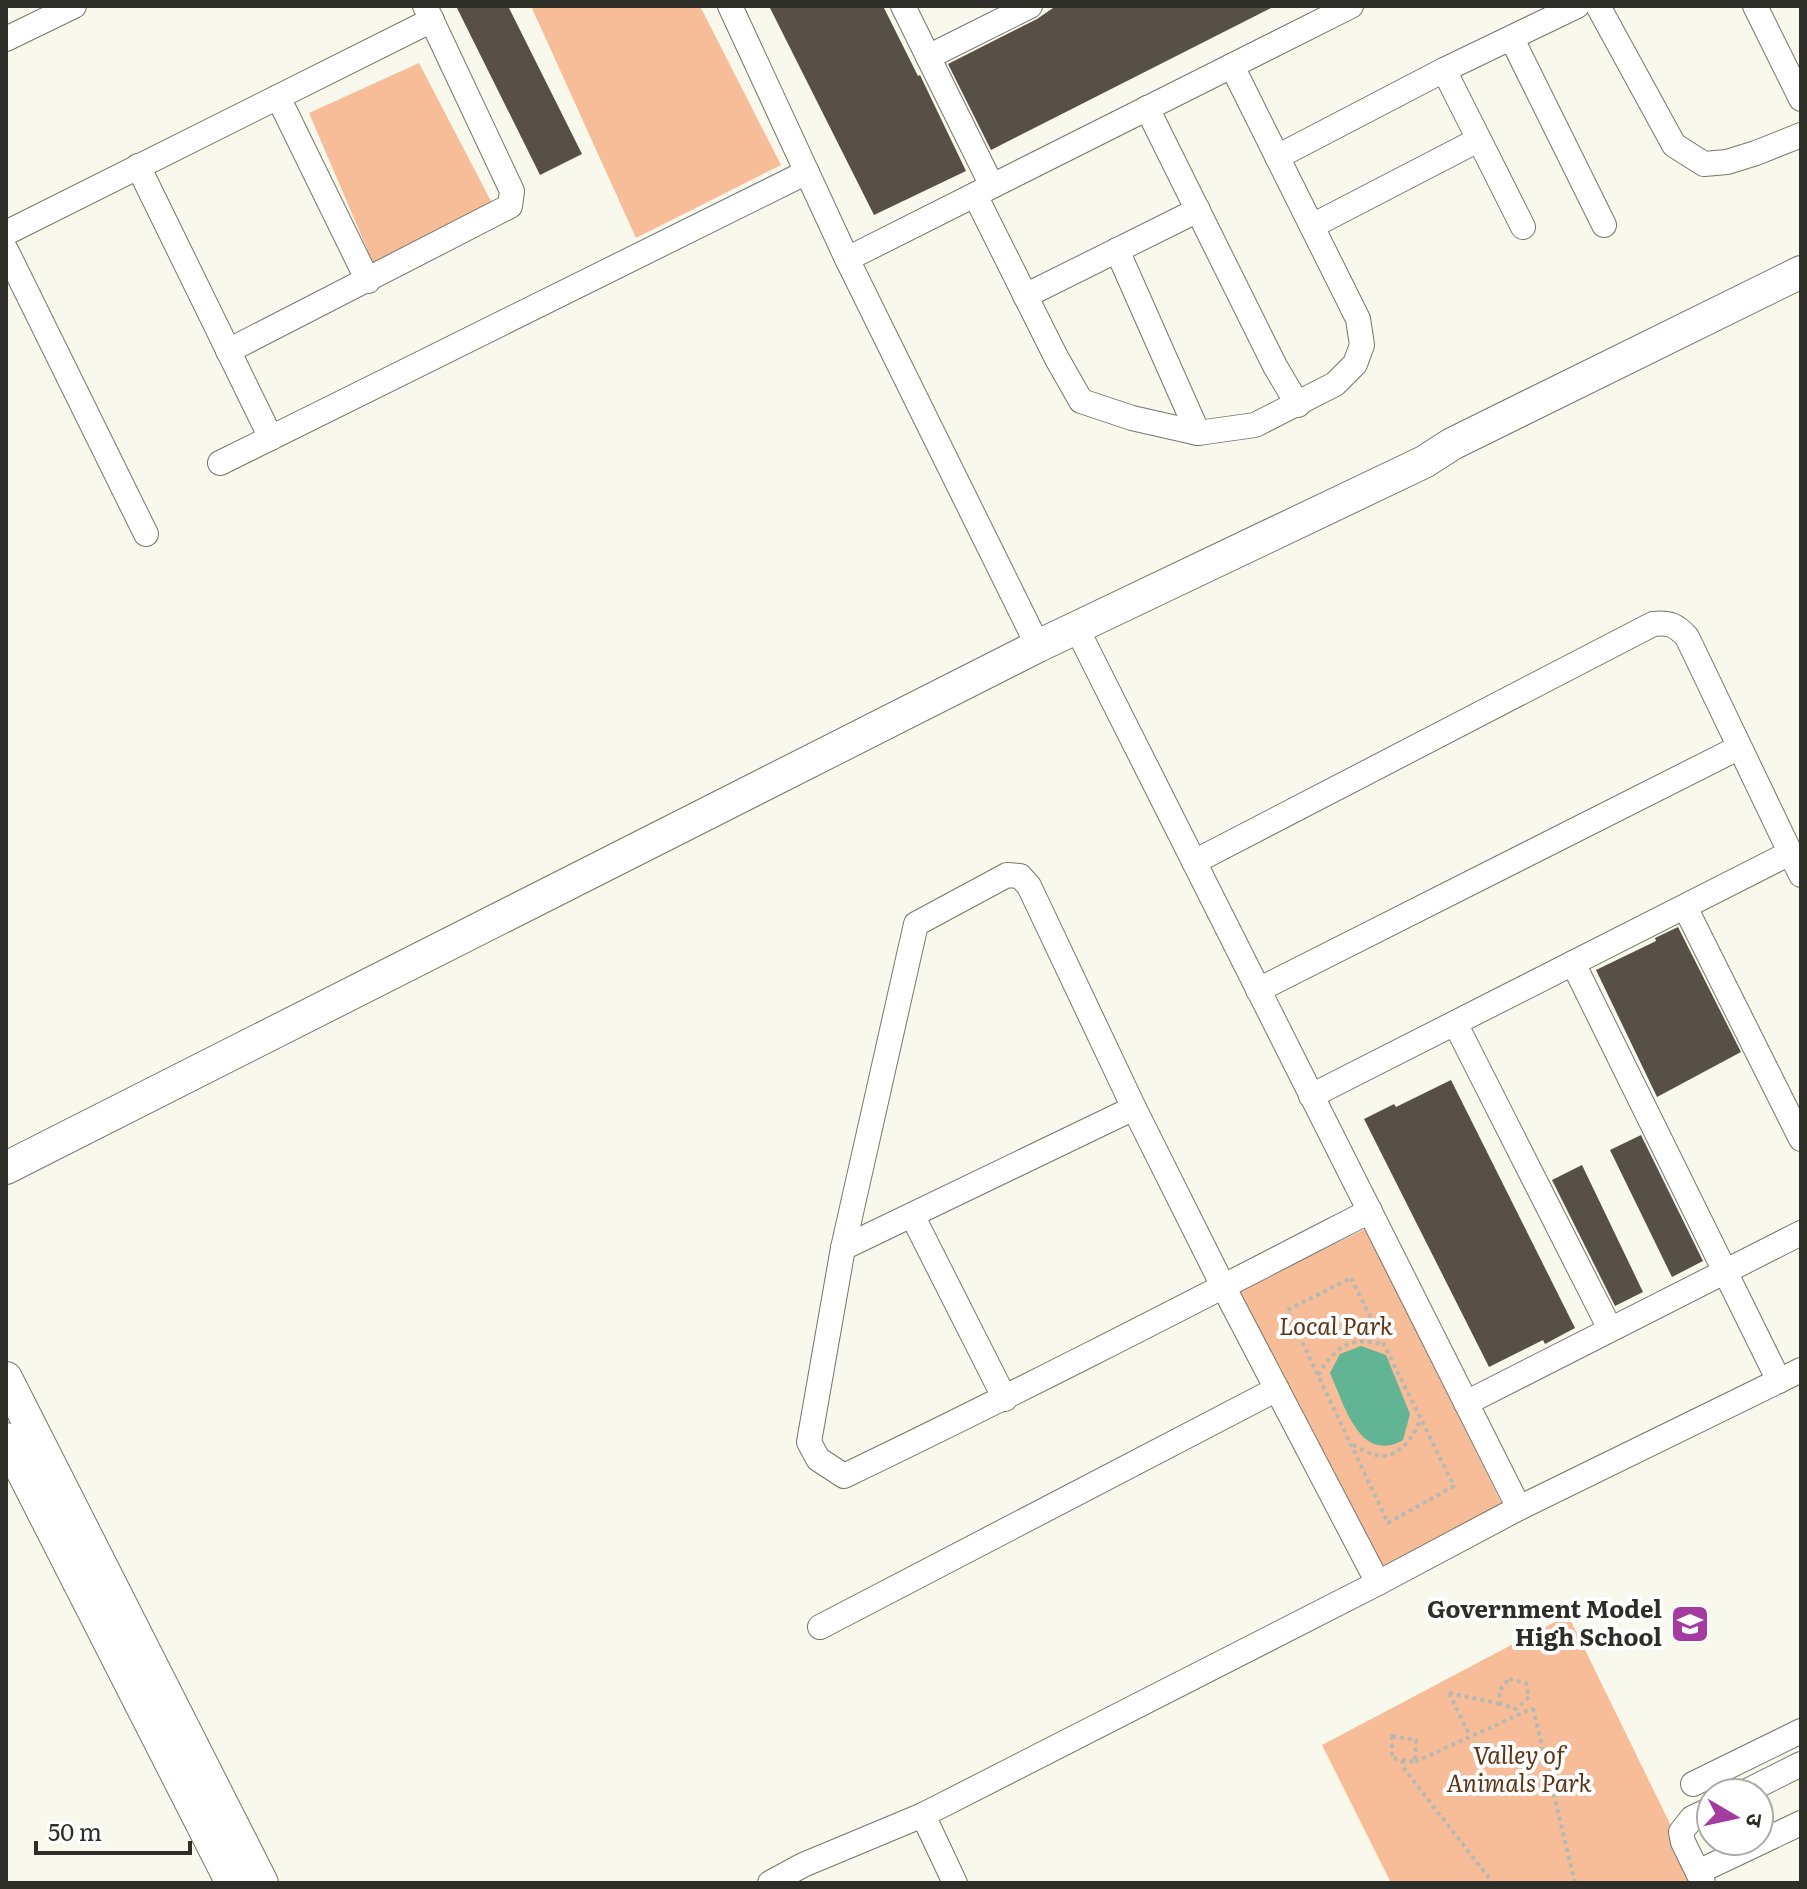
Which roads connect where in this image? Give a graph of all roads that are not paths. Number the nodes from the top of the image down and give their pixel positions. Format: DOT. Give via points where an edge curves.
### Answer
graph roads {
  1 [pos="74,6"];
  2 [pos="730,6"];
  3 [pos="903,6"];
  4 [pos="1030,6"];
  5 [pos="1351,6"];
  6 [pos="1577,6"];
  7 [pos="1598,6"];
  8 [pos="1755,6"];
  9 [pos="429,13"];
  10 [pos="6,39"];
  11 [pos="1512,39"];
  12 [pos="928,57"];
  13 [pos="1232,66"];
  14 [pos="1444,70"];
  15 [pos="278,97"];
  16 [pos="1801,99"];
  17 [pos="1147,108"];
  18 [pos="1801,135"];
  19 [pos="1478,140"];
  20 [pos="1277,157"];
  21 [pos="138,166"];
  22 [pos="807,172"];
  23 [pos="983,191"];
  24 [pos="1198,210"];
  25 [pos="1604,225"];
  26 [pos="1312,226"];
  27 [pos="1523,227"];
  28 [pos="6,233"];
  29 [pos="6,250"];
  30 [pos="1117,250"];
  31 [pos="847,259"];
  32 [pos="1801,272"];
  33 [pos="368,281"];
  34 [pos="1025,296"];
  35 [pos="228,351"];
  36 [pos="1298,405"];
  37 [pos="1198,433"];
  38 [pos="271,438"];
  39 [pos="220,463"];
  40 [pos="146,534"];
  41 [pos="1077,629"];
  42 [pos="1038,646"];
  43 [pos="1738,748"];
  44 [pos="1790,853"];
  45 [pos="1194,862"];
  46 [pos="1801,875"];
  47 [pos="1685,907"];
  48 [pos="1573,963"];
  49 [pos="1258,990"];
  50 [pos="1455,1023"];
  51 [pos="1311,1096"];
  52 [pos="1134,1108"];
  53 [pos="1801,1139"];
  54 [pos="6,1168"];
  55 [pos="1370,1211"];
  56 [pos="912,1215"];
  57 [pos="1801,1233"];
  58 [pos="843,1248"];
  59 [pos="1725,1271"];
  60 [pos="1223,1286"];
  61 [pos="1610,1329"];
  62 [pos="1790,1376"];
  63 [pos="6,1378"];
  64 [pos="1277,1389"];
  65 [pos="1005,1399"];
  66 [pos="1466,1403"];
  67 [pos="6,1439"];
  68 [pos="1519,1508"];
  69 [pos="1378,1583"];
  70 [pos="820,1627"];
  71 [pos="1801,1731"];
  72 [pos="1801,1764"];
  73 [pos="1775,1777"];
  74 [pos="1693,1784"];
  75 [pos="923,1815"];
  76 [pos="1695,1817"];
  77 [pos="1801,1823"];
  78 [pos="1700,1878"];
  79 [pos="232,1883"];
  80 [pos="262,1883"];
  81 [pos="770,1883"];
  82 [pos="955,1883"];
  1 -- 10 [label="street"];
  2 -- 22 [label="street"];
  3 -- 12 [label="street"];
  4 -- 12 [label="street"];
  5 -- 13 [label="street"];
  6 -- 11 [label="street"];
  7 -- 18 [label="street" via="1674,145 1704,164 1727,162"];
  8 -- 16 [label="street"];
  9 -- 15 [label="street"];
  9 -- 33 [label="street" via="513,198 499,214"];
  11 -- 14 [label="street"];
  11 -- 25 [label="street"];
  12 -- 23 [label="street"];
  13 -- 17 [label="street"];
  13 -- 20 [label="street"];
  14 -- 19 [label="street"];
  14 -- 20 [label="street"];
  15 -- 21 [label="street"];
  15 -- 33 [label="street"];
  17 -- 23 [label="street"];
  17 -- 24 [label="street"];
  19 -- 26 [label="street"];
  19 -- 27 [label="street"];
  20 -- 26 [label="street"];
  21 -- 28 [label="street"];
  21 -- 35 [label="street"];
  22 -- 31 [label="street"];
  22 -- 38 [label="street"];
  23 -- 31 [label="street"];
  23 -- 34 [label="street"];
  24 -- 30 [label="street"];
  24 -- 36 [label="street"];
  26 -- 36 [label="street" via="1358,319 1362,345 1355,364 1335,384"];
  29 -- 40 [label="street"];
  30 -- 34 [label="street"];
  30 -- 37 [label="street"];
  31 -- 42 [label="street"];
  32 -- 41 [label="main road"];
  33 -- 35 [label="street"];
  34 -- 37 [label="street" via="1081,401"];
  35 -- 38 [label="street"];
  36 -- 37 [label="street" via="1255,425"];
  38 -- 39 [label="street"];
  41 -- 42 [label="main road"];
  41 -- 45 [label="street"];
  42 -- 54 [label="main road"];
  43 -- 44 [label="street"];
  43 -- 45 [label="street" via="1687,637 1672,624 1653,624"];
  43 -- 49 [label="street"];
  44 -- 46 [label="street"];
  44 -- 47 [label="street"];
  45 -- 49 [label="street"];
  47 -- 48 [label="street"];
  47 -- 53 [label="street"];
  48 -- 50 [label="street"];
  48 -- 59 [label="street"];
  49 -- 51 [label="street"];
  50 -- 51 [label="street"];
  50 -- 61 [label="street"];
  51 -- 55 [label="street"];
  52 -- 56 [label="street"];
  52 -- 58 [label="street" via="1029,886 1020,876 1007,875 916,924"];
  52 -- 60 [label="street"];
  55 -- 60 [label="street"];
  55 -- 66 [label="street"];
  56 -- 58 [label="street"];
  56 -- 65 [label="street"];
  57 -- 59 [label="street"];
  58 -- 65 [label="street" via="809,1442 818,1459 844,1476"];
  59 -- 61 [label="street"];
  59 -- 62 [label="street"];
  60 -- 64 [label="street"];
  60 -- 65 [label="street"];
  61 -- 66 [label="street"];
  62 -- 68 [label="street"];
  63 -- 80 [label="main road"];
  64 -- 69 [label="street"];
  64 -- 70 [label="street"];
  66 -- 68 [label="street"];
  67 -- 79 [label="main road"];
  68 -- 69 [label="street"];
  69 -- 75 [label="street"];
  71 -- 74 [label="street"];
  72 -- 73 [label="street"];
  75 -- 81 [label="street"];
  75 -- 82 [label="street"];
  76 -- 78 [label="street" via="1681,1832"];
  77 -- 78 [label="street"];
}
